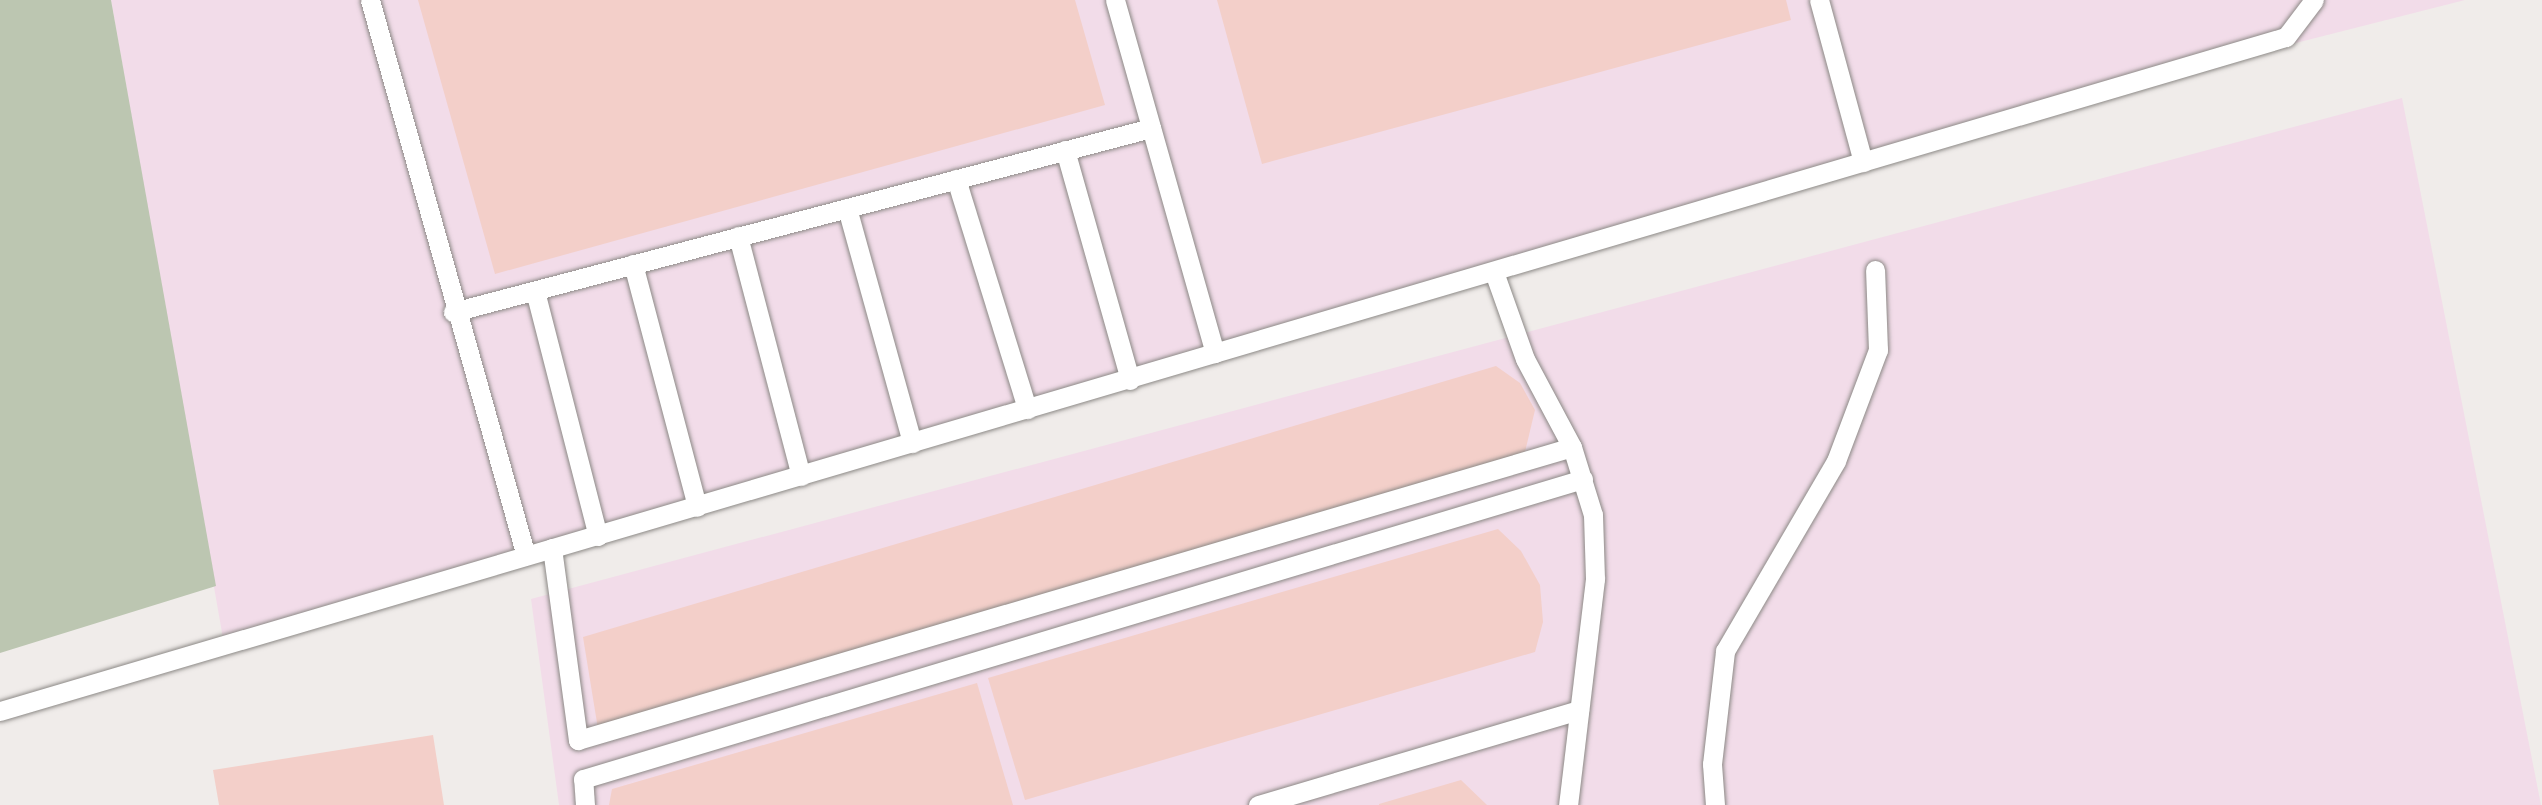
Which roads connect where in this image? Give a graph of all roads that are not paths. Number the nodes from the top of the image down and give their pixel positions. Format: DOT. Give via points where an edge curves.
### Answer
graph roads {
  1 [pos="370,0"];
  2 [pos="1115,0"];
  3 [pos="1819,0"];
  4 [pos="2314,0"];
  5 [pos="1152,128"];
  6 [pos="1065,150"];
  7 [pos="1863,162"];
  8 [pos="956,179"];
  9 [pos="847,208"];
  10 [pos="738,236"];
  11 [pos="633,264"];
  12 [pos="1875,270"];
  13 [pos="1494,272"];
  14 [pos="535,290"];
  15 [pos="453,312"];
  16 [pos="1215,353"];
  17 [pos="1130,380"];
  18 [pos="1027,410"];
  19 [pos="912,443"];
  20 [pos="1573,447"];
  21 [pos="801,476"];
  22 [pos="1583,479"];
  23 [pos="697,507"];
  24 [pos="598,536"];
  25 [pos="552,548"];
  26 [pos="526,556"];
  27 [pos="1579,710"];
  28 [pos="0,711"];
  29 [pos="585,805"];
  30 [pos="1258,805"];
  31 [pos="1568,805"];
  32 [pos="1716,805"];
  1 -- 15 [label="lane"];
  2 -- 5 [label="lane"];
  3 -- 7 [label="lane"];
  4 -- 7 [label="lane" via="2286,37"];
  5 -- 6 [label="lane"];
  5 -- 16 [label="lane"];
  6 -- 8 [label="lane"];
  6 -- 17 [label="lane"];
  7 -- 13 [label="lane"];
  8 -- 9 [label="lane"];
  8 -- 18 [label="lane"];
  9 -- 10 [label="lane"];
  9 -- 19 [label="lane"];
  10 -- 11 [label="lane"];
  10 -- 21 [label="lane"];
  11 -- 14 [label="lane"];
  11 -- 23 [label="lane"];
  12 -- 32 [label="lane" via="1878,350 1836,461 1725,651 1712,764"];
  13 -- 16 [label="lane"];
  13 -- 20 [label="lane" via="1525,359"];
  14 -- 15 [label="lane"];
  14 -- 24 [label="lane"];
  15 -- 26 [label="lane"];
  16 -- 17 [label="lane"];
  17 -- 18 [label="lane"];
  18 -- 19 [label="lane"];
  19 -- 21 [label="lane"];
  20 -- 22 [label="lane"];
  20 -- 25 [label="lane" via="578,740"];
  21 -- 23 [label="lane"];
  22 -- 27 [label="lane" via="1596,546"];
  22 -- 29 [label="lane" via="583,779"];
  23 -- 24 [label="lane"];
  24 -- 25 [label="lane"];
  25 -- 26 [label="lane"];
  26 -- 28 [label="lane"];
  27 -- 30 [label="lane"];
  27 -- 31 [label="lane"];
}
